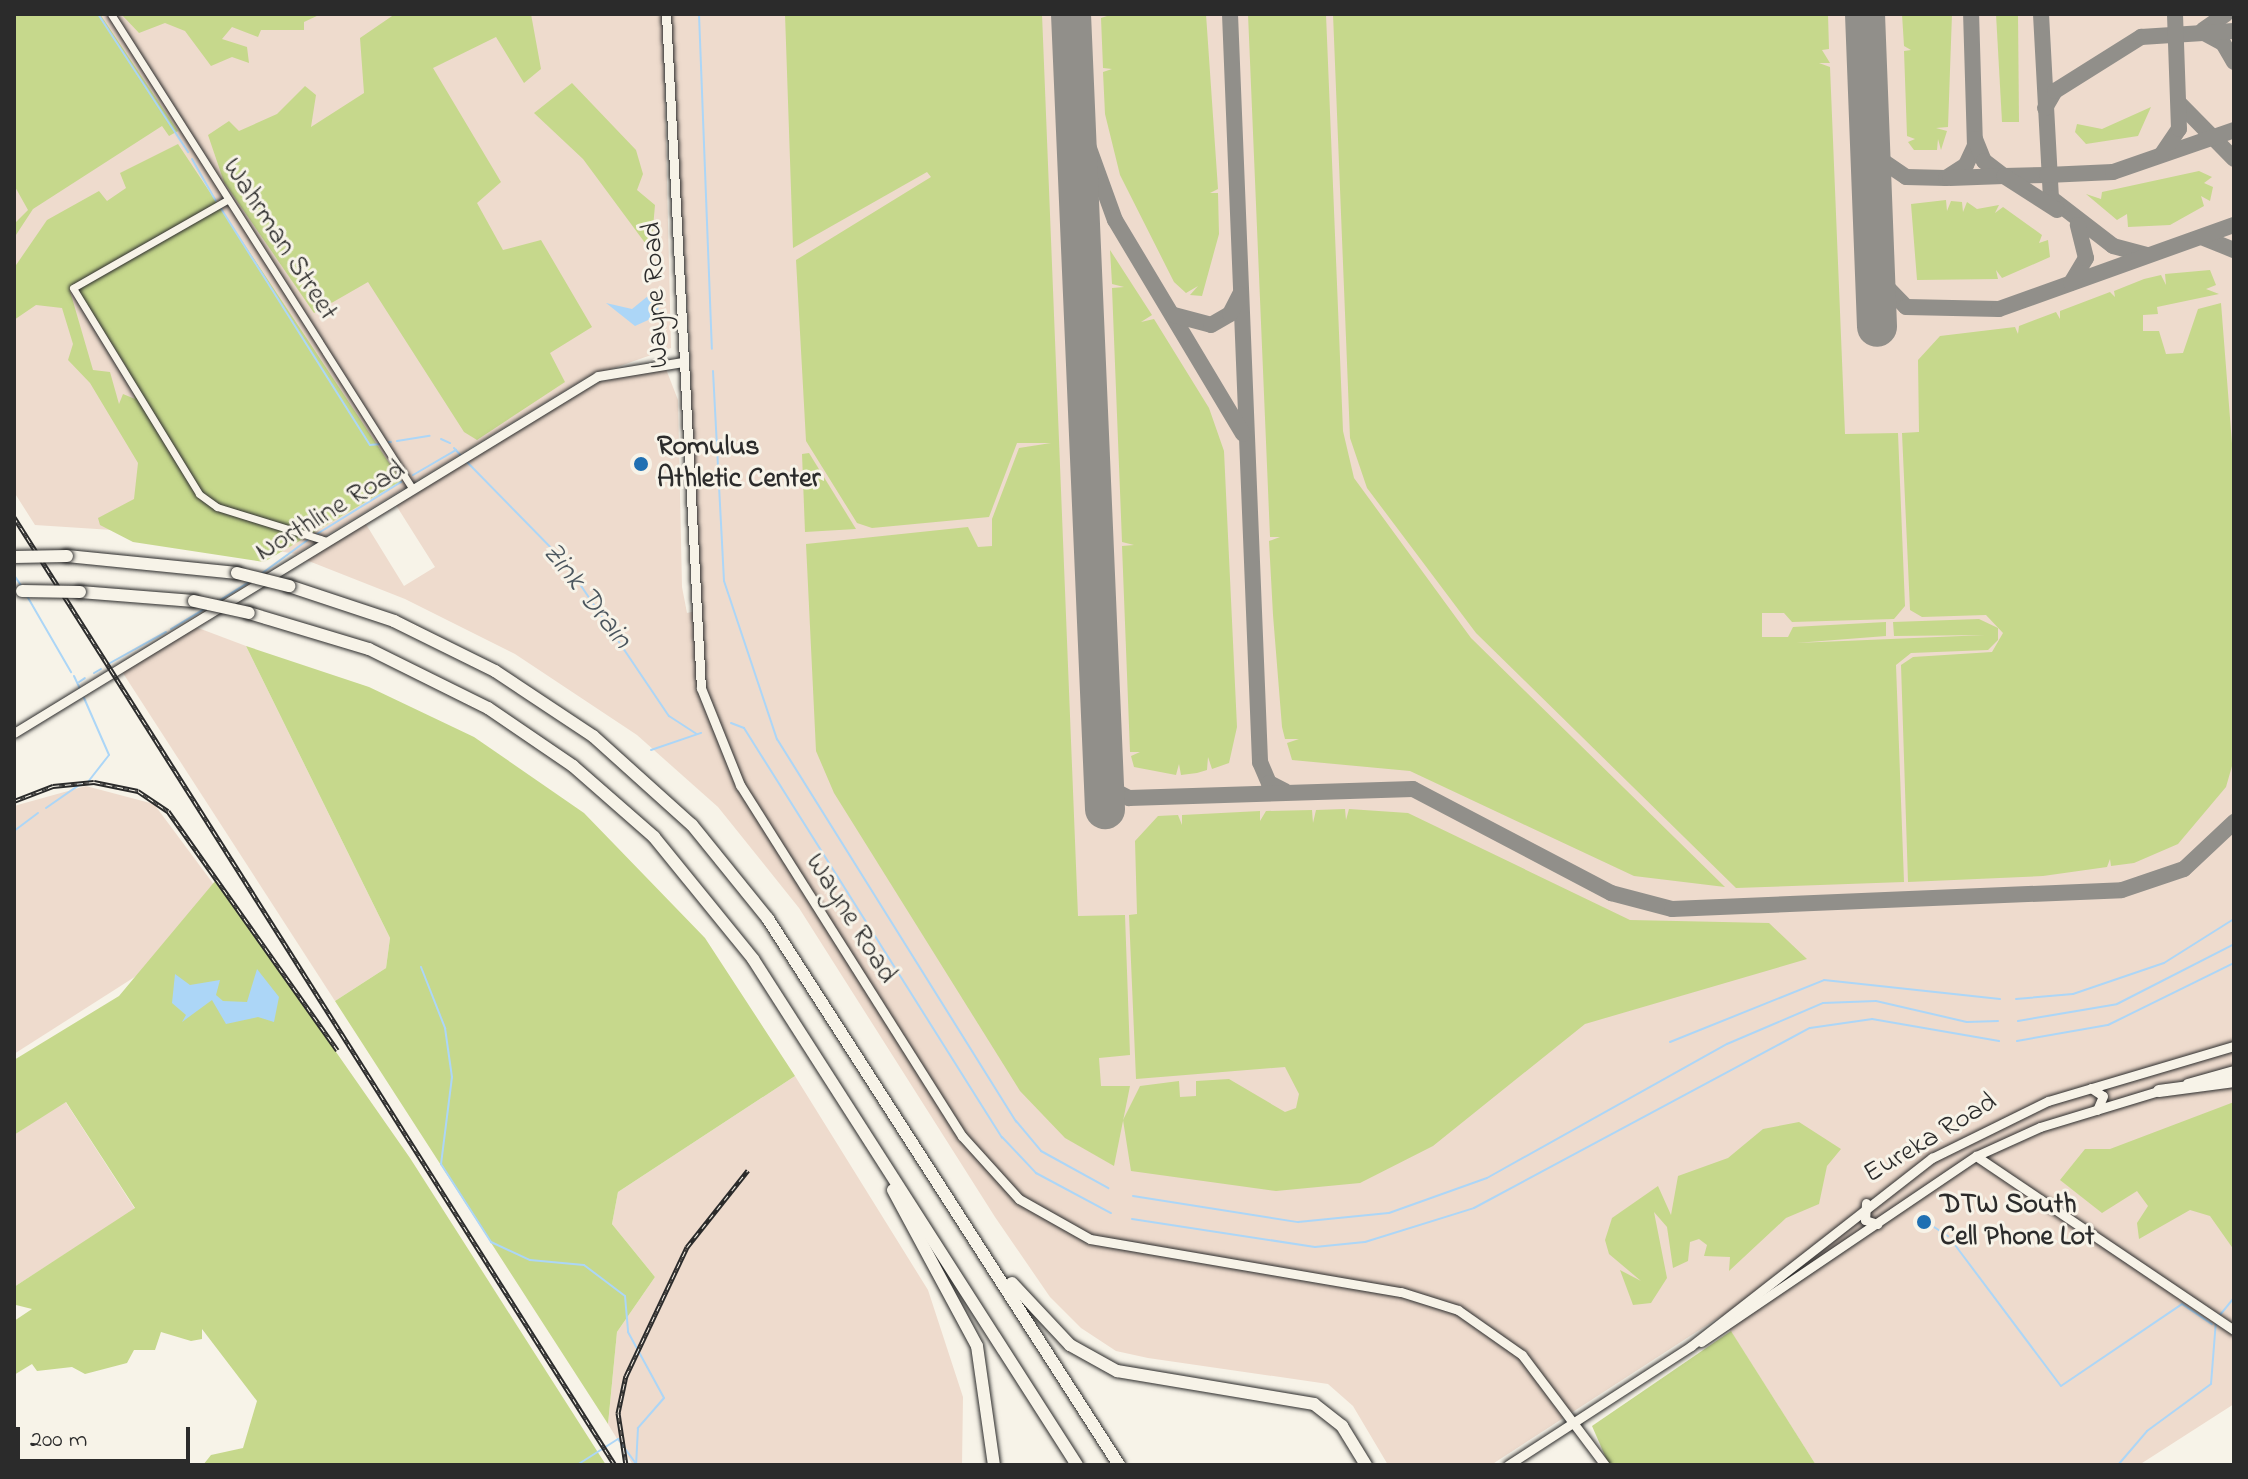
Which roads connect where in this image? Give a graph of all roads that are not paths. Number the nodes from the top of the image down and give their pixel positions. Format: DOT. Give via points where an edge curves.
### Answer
graph roads {
  1 [pos="111,14"];
  2 [pos="666,14"];
  3 [pos="227,200"];
  4 [pos="683,362"];
  5 [pos="412,488"];
  6 [pos="327,541"];
  7 [pos="14,557"];
  8 [pos="18,592"];
  9 [pos="14,733"];
  10 [pos="2234,1046"];
  11 [pos="863,1065"];
  12 [pos="2234,1070"];
  13 [pos="2234,1081"];
  14 [pos="836,1086"];
  15 [pos="2089,1088"];
  16 [pos="2159,1091"];
  17 [pos="2097,1110"];
  18 [pos="1976,1156"];
  19 [pos="1866,1203"];
  20 [pos="1877,1224"];
  21 [pos="2234,1330"];
  22 [pos="1691,1346"];
  23 [pos="1577,1423"];
  24 [pos="994,1465"];
  25 [pos="1077,1465"];
  26 [pos="1119,1465"];
  27 [pos="1366,1465"];
  28 [pos="1508,1465"];
  29 [pos="1605,1465"];
  1 -- 3 [label="street, Wahrman Street"];
  2 -- 4 [label="main road, Wayne Road"];
  3 -- 5 [label="street, Wahrman Street"];
  3 -- 6 [label="street" via="73,288 199,494 217,507"];
  4 -- 5 [label="main road, Northline Road" via="598,376"];
  4 -- 23 [label="main road, Wayne Road" via="695,646 712,722 752,805 987,1170 1042,1216 1114,1246 1401,1292 1448,1306 1522,1355"];
  5 -- 6 [label="main road, Northline Road"];
  6 -- 9 [label="main road, Northline Road"];
  7 -- 11 [label="highway, bridge" via="67,556 237,573 289,586 453,648 611,751 739,880"];
  8 -- 14 [label="highway, bridge" via="194,601 315,629 416,670 505,718 597,785 715,907"];
  10 -- 15 [label="main road, Eureka Road"];
  11 -- 26 [label="highway"];
  11 -- 27 [label="highway" via="1026,1303 1070,1345 1140,1378 1305,1399 1342,1426"];
  12 -- 16 [label="main road, Eureka Road"];
  13 -- 16 [label="highway"];
  14 -- 24 [label="highway" via="966,1318 990,1398"];
  14 -- 25 [label="highway"];
  15 -- 17 [label="main road" via="2103,1096"];
  15 -- 19 [label="main road, Eureka Road" via="1975,1133"];
  16 -- 17 [label="main road, Eureka Road"];
  17 -- 18 [label="main road, Eureka Road"];
  18 -- 20 [label="main road, Eureka Road"];
  18 -- 21 [label="main road"];
  19 -- 20 [label="main road" via="1865,1220"];
  19 -- 22 [label="main road, Eureka Road"];
  20 -- 22 [label="main road, Eureka Road"];
  22 -- 23 [label="main road, Eureka Road"];
  23 -- 28 [label="main road, Eureka Road"];
  23 -- 29 [label="main road"];
}
